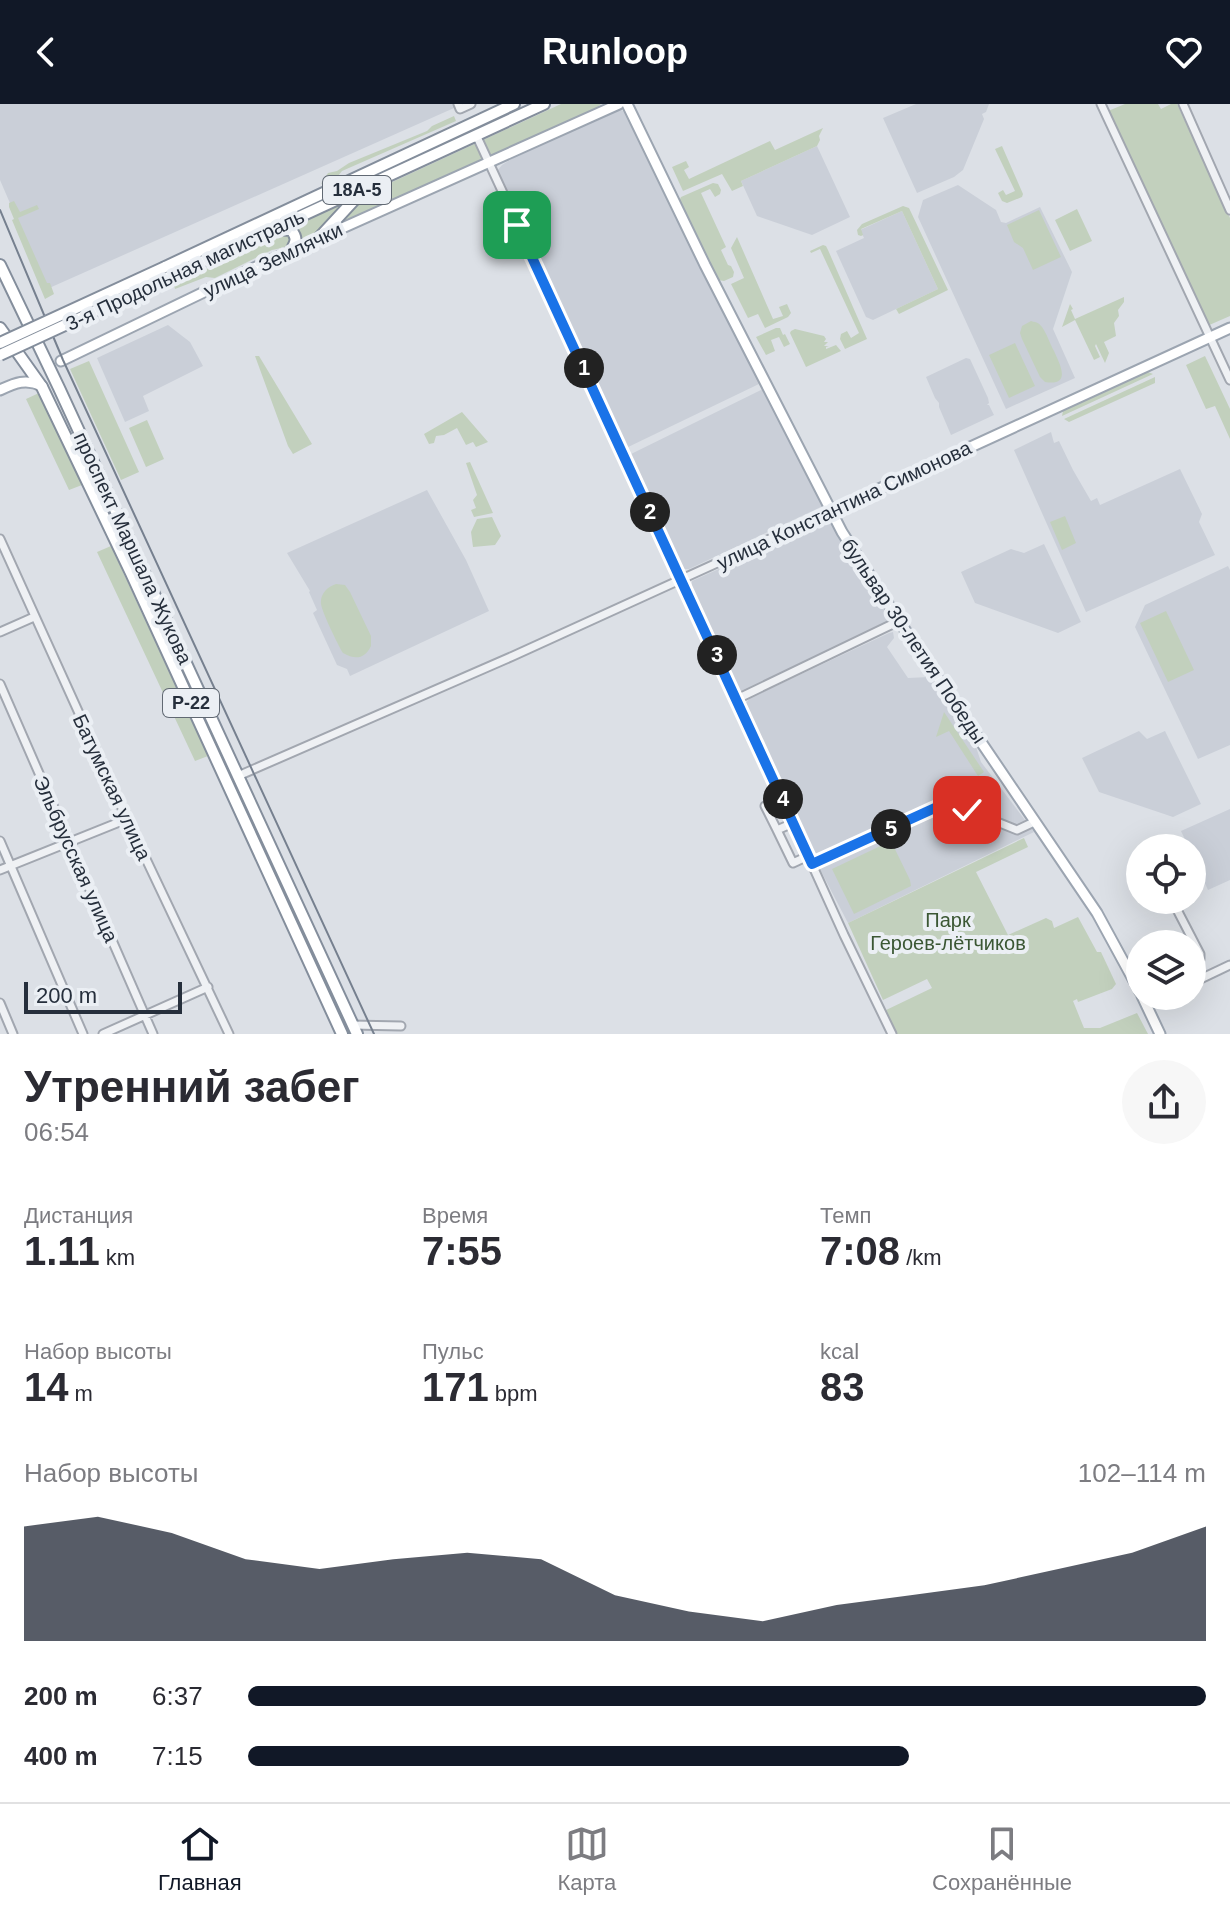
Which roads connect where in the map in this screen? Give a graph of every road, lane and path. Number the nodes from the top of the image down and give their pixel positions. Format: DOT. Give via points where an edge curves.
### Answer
graph roads {
  1 [pos="458,104"];
  2 [pos="471,104"];
  3 [pos="514,104"];
  4 [pos="544,104"];
  5 [pos="619,104"];
  6 [pos="627,104"];
  7 [pos="1101,104"];
  8 [pos="1183,104"];
  9 [pos="473,137"];
  10 [pos="488,162"];
  11 [pos="379,179"];
  12 [pos="1230,210"];
  13 [pos="273,229"];
  14 [pos="319,238"];
  15 [pos="291,251"];
  16 [pos="0,265"];
  17 [pos="167,272"];
  18 [pos="0,328"];
  19 [pos="1230,328"];
  20 [pos="1210,337"];
  21 [pos="0,343"];
  22 [pos="43,354"];
  23 [pos="0,355"];
  24 [pos="21,356"];
  25 [pos="61,361"];
  26 [pos="1230,380"];
  27 [pos="18,382"];
  28 [pos="56,383"];
  29 [pos="42,387"];
  30 [pos="0,390"];
  31 [pos="831,511"];
  32 [pos="0,539"];
  33 [pos="681,580"];
  34 [pos="34,617"];
  35 [pos="899,621"];
  36 [pos="0,632"];
  37 [pos="0,684"];
  38 [pos="737,699"];
  39 [pos="238,776"];
  40 [pos="782,798"];
  41 [pos="127,819"];
  42 [pos="1034,822"];
  43 [pos="793,823"];
  44 [pos="777,830"];
  45 [pos="0,841"];
  46 [pos="69,842"];
  47 [pos="810,860"];
  48 [pos="11,865"];
  49 [pos="0,870"];
  50 [pos="1126,964"];
  51 [pos="1230,965"];
  52 [pos="1206,976"];
  53 [pos="208,987"];
  54 [pos="0,1003"];
  55 [pos="1149,1010"];
  56 [pos="144,1016"];
  57 [pos="401,1026"];
  58 [pos="354,1029"];
  59 [pos="13,1034"];
  60 [pos="83,1034"];
  61 [pos="103,1034"];
  62 [pos="153,1034"];
  63 [pos="229,1034"];
  64 [pos="342,1034"];
  65 [pos="892,1034"];
  66 [pos="1160,1034"];
  1 -- 2 [label="street" via="460,109"];
  3 -- 17 [label="highway, 3-я Продольная магистраль / 18А-5"];
  4 -- 9 [label="highway, 3-я Продольная магистраль / 18А-5"];
  5 -- 10 [label="main road, улица Землячки"];
  6 -- 31 [label="main road, бульвар 30-летия Победы"];
  7 -- 20 [label="street"];
  8 -- 12 [label="street"];
  9 -- 10 [label="street"];
  9 -- 11 [label="highway, 3-я Продольная магистраль / 18А-5"];
  10 -- 14 [label="main road, улица Землячки"];
  10 -- 33 [label="street"];
  11 -- 13 [label="highway, 3-я Продольная магистраль / 18А-5"];
  11 -- 14 [label="highway"];
  13 -- 15 [label="highway" via="296,235"];
  13 -- 17 [label="highway, 3-я Продольная магистраль / 18А-5"];
  14 -- 15 [label="main road, улица Землячки"];
  15 -- 25 [label="main road, улица Землячки"];
  16 -- 22 [label="highway, Р-22"];
  17 -- 21 [label="highway, 3-я Продольная магистраль / 18А-5, bridge"];
  17 -- 23 [label="highway, 3-я Продольная магистраль / 18А-5, bridge"];
  18 -- 24 [label="highway, Р-22"];
  19 -- 20 [label="main road, улица Константина Симонова"];
  20 -- 26 [label="street"];
  20 -- 31 [label="main road, улица Константина Симонова"];
  22 -- 25 [label="main road"];
  22 -- 28 [label="highway, проспект Маршала Жукова / Р-22"];
  24 -- 27 [label="main road"];
  24 -- 29 [label="highway, проспект Маршала Жукова / Р-22"];
  25 -- 28 [label="main road"];
  27 -- 29 [label="main road"];
  27 -- 30 [label="main road"];
  28 -- 39 [label="highway, проспект Маршала Жукова / Р-22"];
  29 -- 64 [label="highway, проспект Маршала Жукова / Р-22"];
  31 -- 33 [label="street, улица Константина Симонова"];
  31 -- 35 [label="main road, бульвар 30-летия Победы"];
  32 -- 34 [label="street, Батумская улица"];
  33 -- 38 [label="street"];
  33 -- 39 [label="street, улица Константина Симонова"];
  34 -- 36 [label="street"];
  34 -- 41 [label="street, Батумская улица"];
  35 -- 38 [label="street"];
  35 -- 42 [label="main road, бульвар 30-летия Победы"];
  37 -- 46 [label="street, Эльбрусская улица"];
  38 -- 40 [label="street"];
  39 -- 58 [label="highway, проспект Маршала Жукова / Р-22"];
  40 -- 43 [label="street"];
  40 -- 44 [label="street" via="765,806"];
  41 -- 46 [label="street"];
  41 -- 53 [label="street, Батумская улица"];
  42 -- 47 [label="street" via="1017,830 948,802"];
  42 -- 50 [label="main road, бульвар 30-летия Победы"];
  43 -- 44 [label="street"];
  43 -- 47 [label="street"];
  44 -- 47 [label="street" via="793,863"];
  45 -- 48 [label="street"];
  46 -- 48 [label="street"];
  46 -- 56 [label="street, Эльбрусская улица"];
  47 -- 65 [label="street"];
  48 -- 49 [label="street"];
  48 -- 60 [label="street"];
  51 -- 52 [label="street"];
  53 -- 56 [label="street"];
  53 -- 63 [label="street, Батумская улица"];
  54 -- 59 [label="street"];
  55 -- 66 [label="main road, бульвар 30-летия Победы"];
  56 -- 61 [label="street"];
  56 -- 62 [label="street, Эльбрусская улица"];
  57 -- 58 [label="street"];
}
